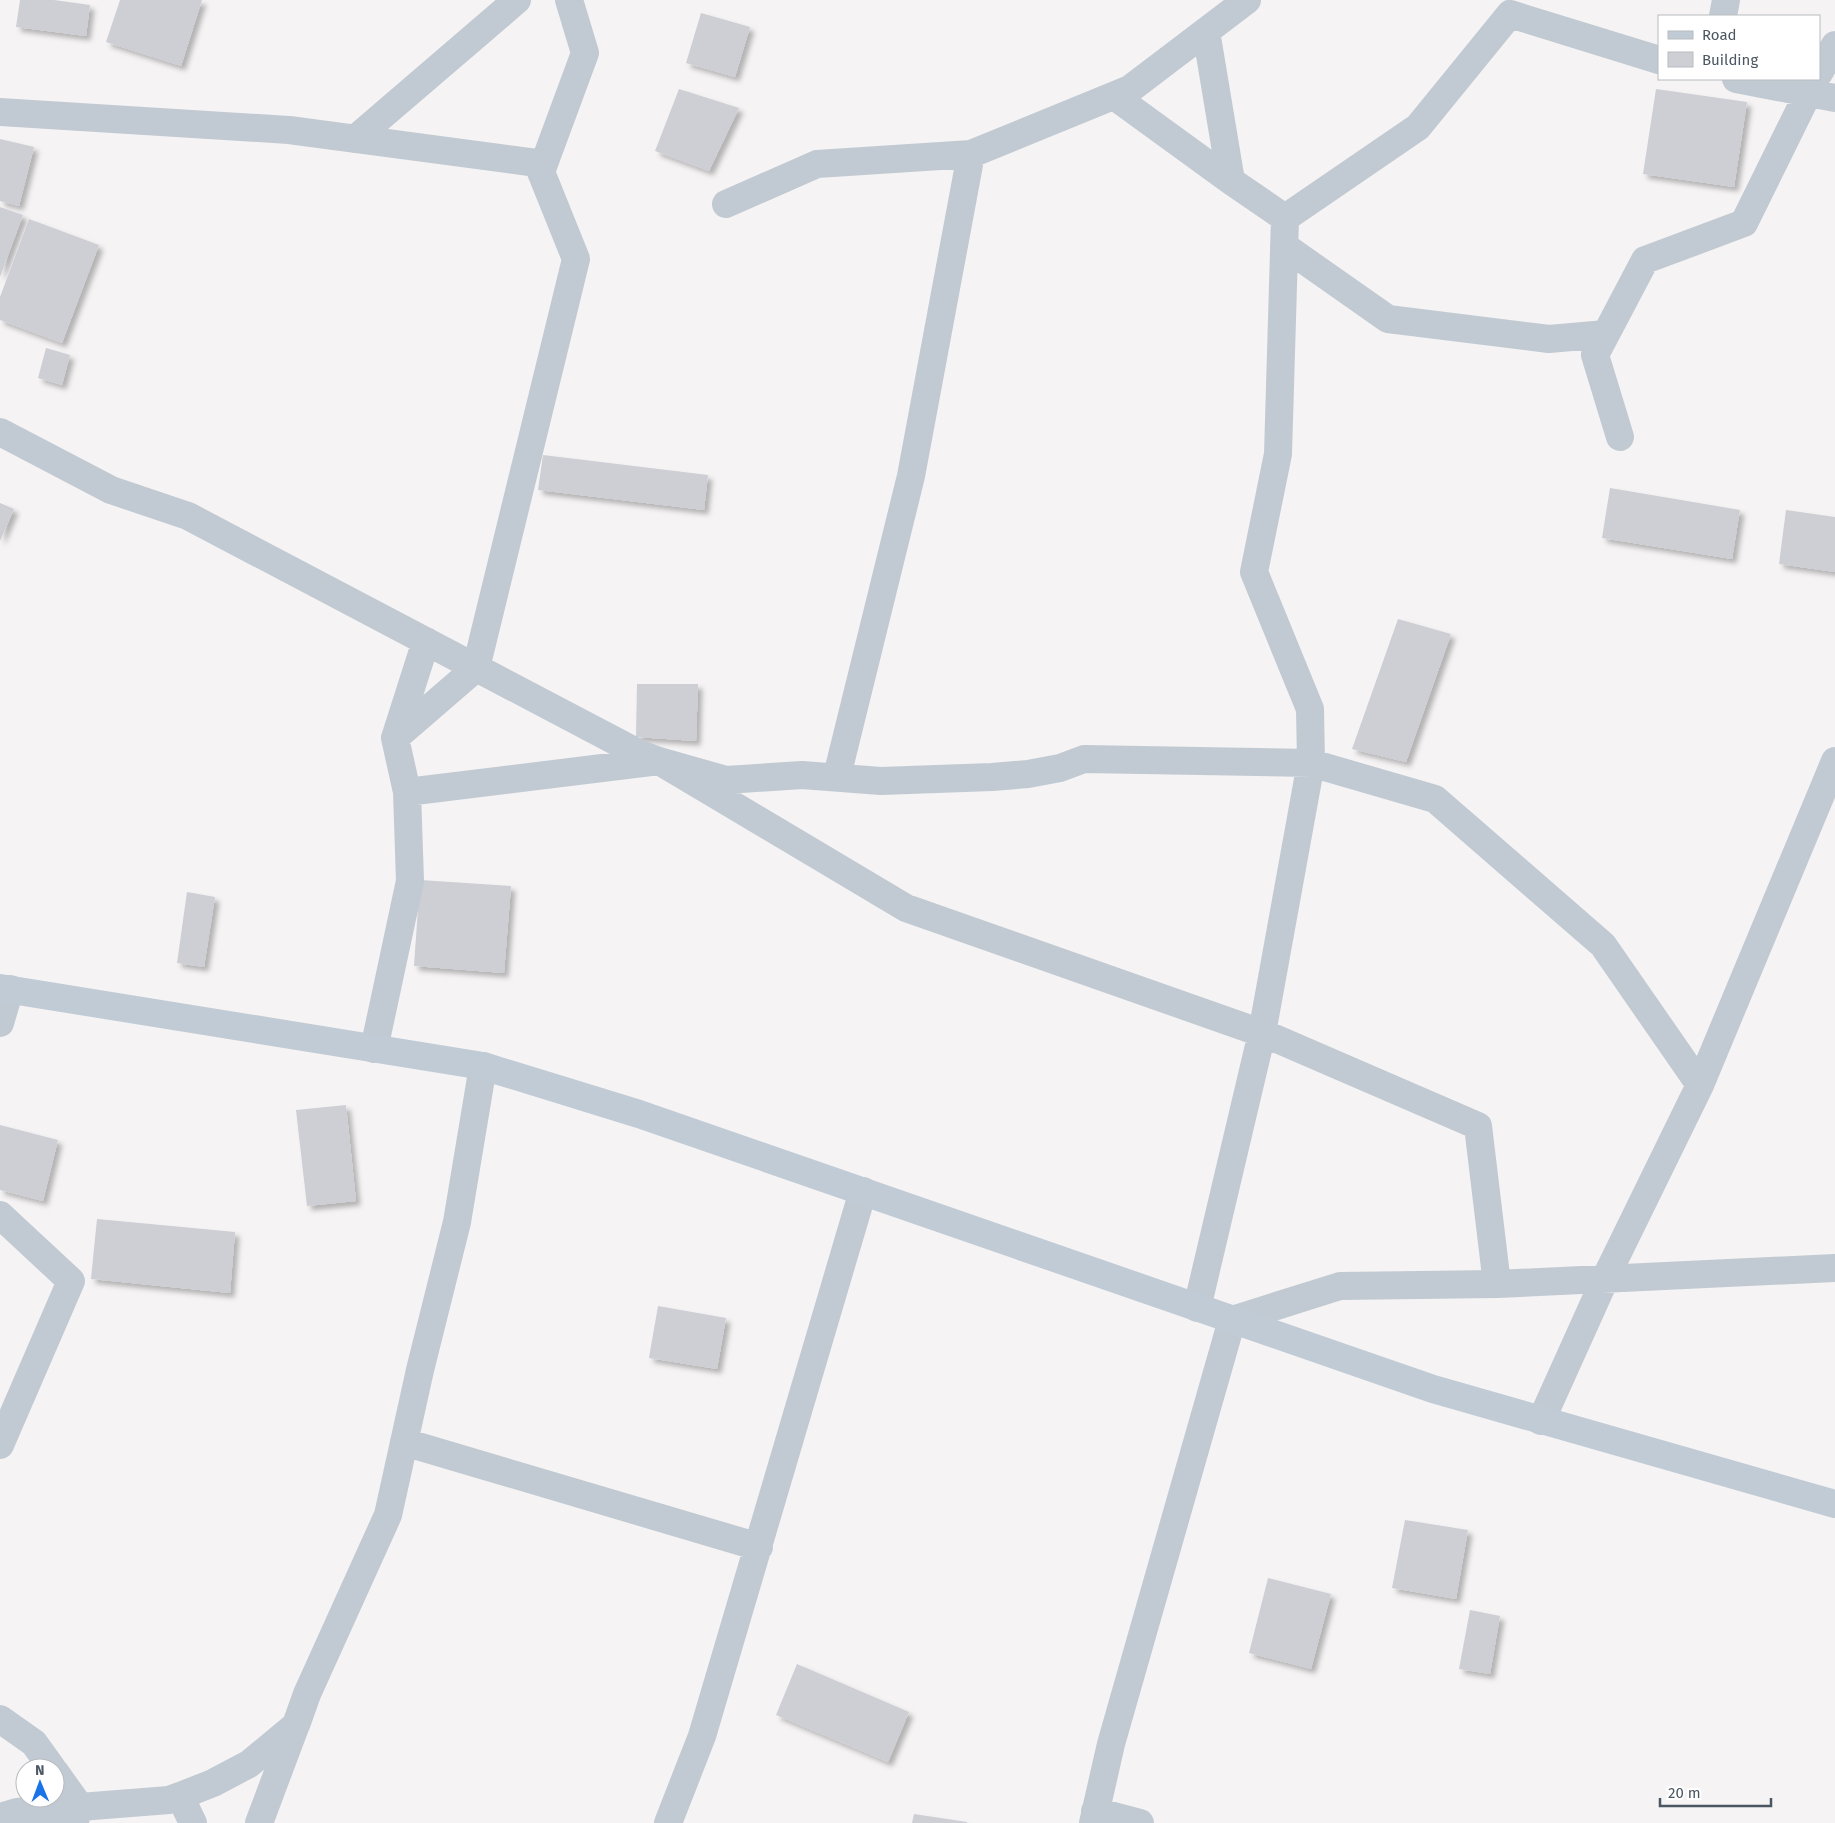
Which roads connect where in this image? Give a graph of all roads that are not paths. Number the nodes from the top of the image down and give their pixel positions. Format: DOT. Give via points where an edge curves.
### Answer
graph roads {
  1 [pos="516,0"];
  2 [pos="569,0"];
  3 [pos="1247,0"];
  4 [pos="1726,0"];
  5 [pos="1723,15"];
  6 [pos="1206,31"];
  7 [pos="1835,45"];
  8 [pos="1658,60"];
  9 [pos="1820,71"];
  10 [pos="1775,80"];
  11 [pos="1814,81"];
  12 [pos="1114,96"];
  13 [pos="1835,98"];
  14 [pos="0,112"];
  15 [pos="355,139"];
  16 [pos="970,154"];
  17 [pos="544,164"];
  18 [pos="1231,181"];
  19 [pos="726,204"];
  20 [pos="1285,218"];
  21 [pos="1284,246"];
  22 [pos="1606,334"];
  23 [pos="0,432"];
  24 [pos="1620,437"];
  25 [pos="426,641"];
  26 [pos="476,668"];
  27 [pos="395,738"];
  28 [pos="659,761"];
  29 [pos="1835,762"];
  30 [pos="1311,763"];
  31 [pos="837,776"];
  32 [pos="407,792"];
  33 [pos="5,988"];
  34 [pos="0,1023"];
  35 [pos="1262,1033"];
  36 [pos="374,1049"];
  37 [pos="483,1066"];
  38 [pos="1700,1085"];
  39 [pos="863,1191"];
  40 [pos="0,1214"];
  41 [pos="1835,1268"];
  42 [pos="1605,1279"];
  43 [pos="1497,1284"];
  44 [pos="1197,1308"];
  45 [pos="1232,1320"];
  46 [pos="1541,1421"];
  47 [pos="404,1442"];
  48 [pos="0,1445"];
  49 [pos="1835,1504"];
  50 [pos="759,1547"];
  51 [pos="0,1719"];
  52 [pos="296,1725"];
  53 [pos="45,1758"];
  54 [pos="65,1792"];
  55 [pos="180,1796"];
  56 [pos="77,1815"];
  57 [pos="0,1816"];
  58 [pos="1094,1817"];
  59 [pos="193,1823"];
  60 [pos="260,1823"];
  61 [pos="668,1823"];
  62 [pos="1140,1823"];
  1 -- 15 [label="street"];
  2 -- 17 [label="street" via="585,53"];
  3 -- 6 [label="street"];
  4 -- 5 [label="street"];
  6 -- 12 [label="street" via="1130,89"];
  6 -- 18 [label="street"];
  7 -- 9 [label="street"];
  8 -- 20 [label="street" via="1510,14 1418,127"];
  10 -- 11 [label="street"];
  11 -- 13 [label="street"];
  11 -- 22 [label="street" via="1744,223 1645,260"];
  12 -- 16 [label="street"];
  12 -- 18 [label="street"];
  14 -- 15 [label="street" via="289,130"];
  15 -- 17 [label="street"];
  16 -- 19 [label="street" via="817,164"];
  16 -- 31 [label="street" via="911,476"];
  17 -- 26 [label="street" via="541,172 576,258"];
  18 -- 20 [label="street"];
  20 -- 21 [label="street"];
  21 -- 22 [label="street" via="1388,320 1549,340"];
  21 -- 30 [label="street" via="1278,454 1254,572 1310,709"];
  22 -- 24 [label="street" via="1595,355"];
  23 -- 25 [label="street" via="112,490 188,516"];
  25 -- 26 [label="street"];
  25 -- 27 [label="street"];
  26 -- 27 [label="street"];
  26 -- 28 [label="street"];
  27 -- 32 [label="street"];
  28 -- 31 [label="street" via="726,780"];
  28 -- 32 [label="street"];
  28 -- 35 [label="street" via="906,908"];
  29 -- 38 [label="street"];
  30 -- 31 [label="street" via="1084,759 1060,768 992,777 881,780"];
  30 -- 35 [label="street"];
  30 -- 38 [label="street" via="1434,799 1603,945"];
  32 -- 36 [label="street" via="410,881"];
  33 -- 34 [label="street"];
  33 -- 36 [label="street"];
  35 -- 43 [label="street" via="1478,1126"];
  35 -- 44 [label="street"];
  36 -- 37 [label="street"];
  37 -- 39 [label="street" via="640,1114"];
  37 -- 47 [label="street" via="457,1222"];
  38 -- 42 [label="street"];
  39 -- 44 [label="street"];
  39 -- 50 [label="street"];
  40 -- 48 [label="street" via="71,1281"];
  41 -- 42 [label="street"];
  42 -- 43 [label="street"];
  42 -- 46 [label="street"];
  43 -- 45 [label="street" via="1340,1286"];
  44 -- 45 [label="street"];
  45 -- 46 [label="street" via="1433,1389"];
  45 -- 58 [label="street" via="1110,1744"];
  46 -- 49 [label="street"];
  47 -- 50 [label="street"];
  47 -- 52 [label="street" via="388,1516"];
  50 -- 61 [label="street" via="702,1736"];
  51 -- 53 [label="street" via="34,1743"];
  52 -- 55 [label="street" via="249,1764"];
  52 -- 60 [label="street"];
  54 -- 56 [label="street"];
  55 -- 56 [label="street"];
  55 -- 59 [label="street"];
  56 -- 57 [label="street" via="17,1812"];
  58 -- 62 [label="street"];
}
